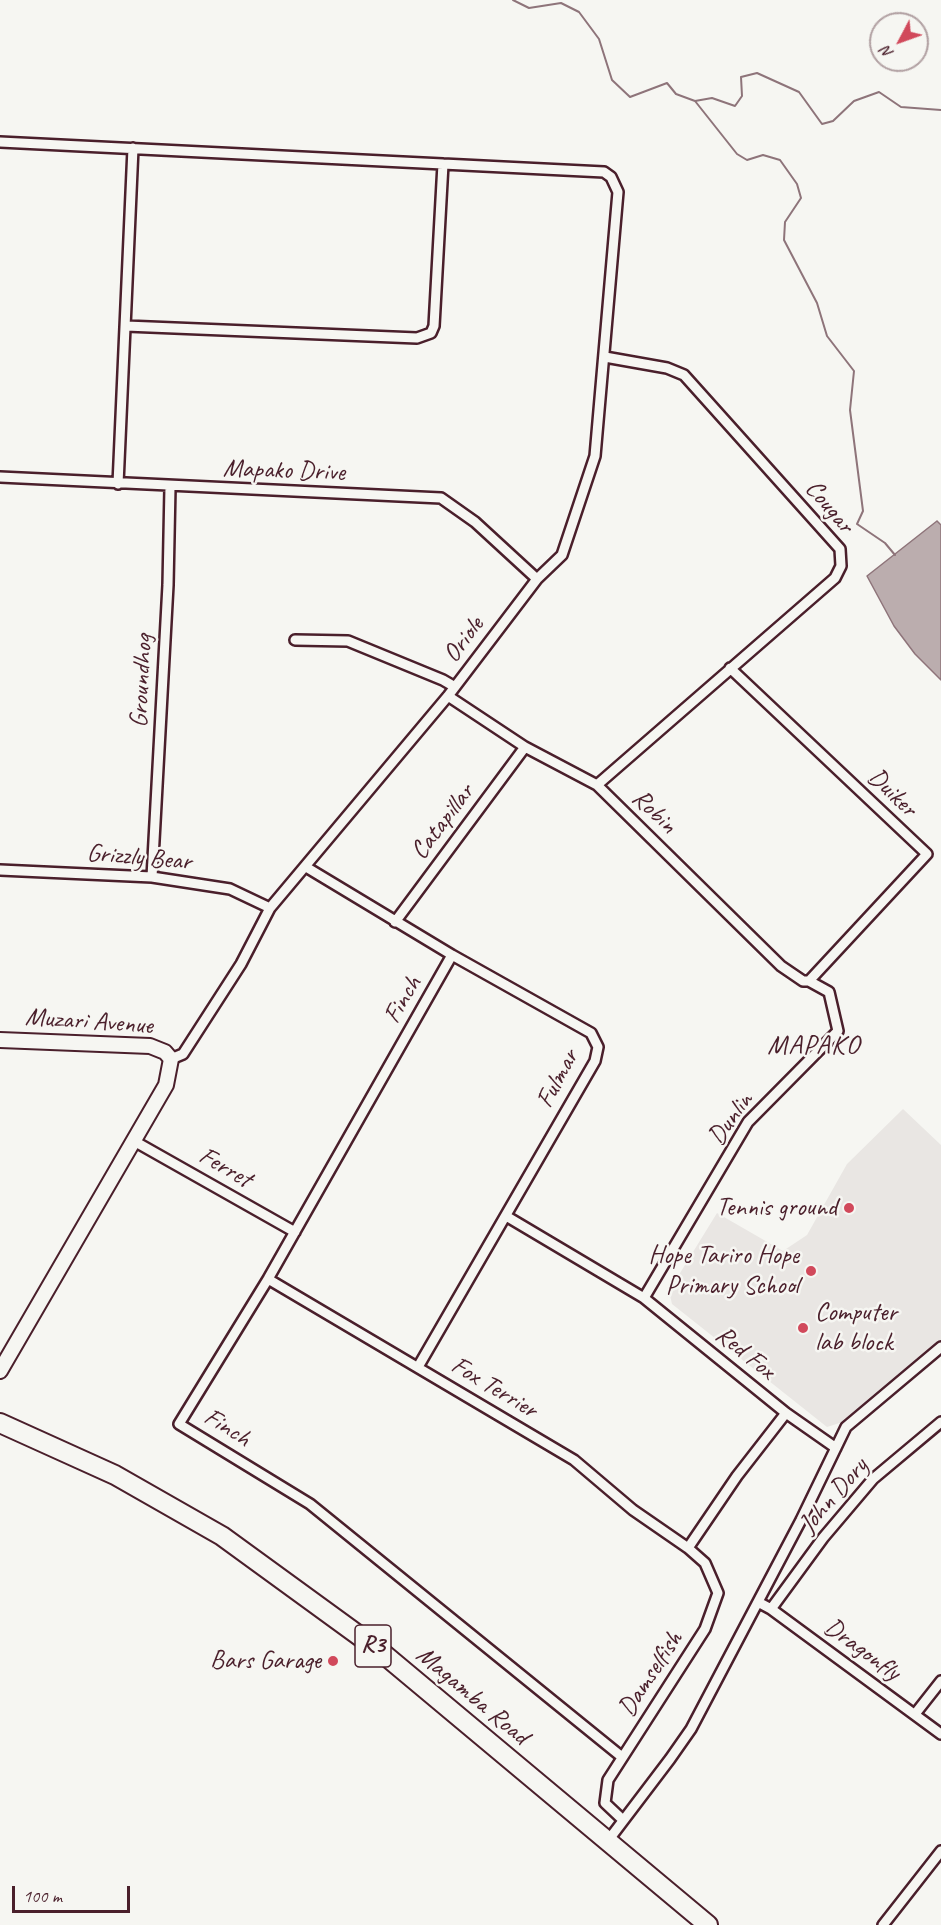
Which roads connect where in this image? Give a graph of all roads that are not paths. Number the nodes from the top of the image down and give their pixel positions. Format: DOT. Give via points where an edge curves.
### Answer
graph roads {
  1 [pos="0,142"];
  2 [pos="133,148"];
  3 [pos="444,164"];
  4 [pos="126,326"];
  5 [pos="605,357"];
  6 [pos="0,477"];
  7 [pos="118,484"];
  8 [pos="170,487"];
  9 [pos="537,579"];
  10 [pos="296,640"];
  11 [pos="730,668"];
  12 [pos="455,687"];
  13 [pos="448,696"];
  14 [pos="525,747"];
  15 [pos="597,785"];
  16 [pos="306,867"];
  17 [pos="0,870"];
  18 [pos="152,877"];
  19 [pos="270,908"];
  20 [pos="395,922"];
  21 [pos="452,955"];
  22 [pos="809,981"];
  23 [pos="0,1040"];
  24 [pos="171,1059"];
  25 [pos="134,1140"];
  26 [pos="506,1216"];
  27 [pos="294,1232"];
  28 [pos="268,1279"];
  29 [pos="644,1298"];
  30 [pos="941,1347"];
  31 [pos="418,1367"];
  32 [pos="0,1371"];
  33 [pos="786,1413"];
  34 [pos="941,1422"];
  35 [pos="0,1423"];
  36 [pos="836,1448"];
  37 [pos="688,1548"];
  38 [pos="758,1602"];
  39 [pos="771,1609"];
  40 [pos="941,1681"];
  41 [pos="915,1714"];
  42 [pos="941,1734"];
  43 [pos="622,1757"];
  44 [pos="623,1820"];
  45 [pos="607,1842"];
  46 [pos="941,1851"];
  47 [pos="708,1925"];
  48 [pos="883,1925"];
  1 -- 2 [label="street"];
  2 -- 3 [label="street"];
  2 -- 4 [label="street"];
  3 -- 4 [label="street" via="431,333 417,338"];
  3 -- 5 [label="street, Oriole" via="604,172 611,177 618,192"];
  4 -- 7 [label="street"];
  5 -- 9 [label="street, Oriole" via="595,456 562,555"];
  5 -- 11 [label="street, Cougar" via="667,368 684,375 840,549 841,566 835,578"];
  6 -- 7 [label="street, Mapako Drive"];
  7 -- 8 [label="street, Mapako Drive"];
  8 -- 9 [label="street, Mapako Drive" via="441,498 475,522"];
  8 -- 18 [label="street, Groundhog"];
  9 -- 12 [label="street, Oriole"];
  10 -- 12 [label="street" via="348,641"];
  11 -- 15 [label="street, Cougar"];
  11 -- 22 [label="street, Duiker" via="927,855"];
  12 -- 13 [label="street, Oriole"];
  13 -- 14 [label="street, Robin"];
  13 -- 16 [label="street, Oriole"];
  14 -- 15 [label="street, Robin"];
  14 -- 20 [label="street, Catapillar"];
  15 -- 22 [label="street, Robin" via="781,966"];
  16 -- 19 [label="street, Oriole"];
  16 -- 20 [label="street, Fulmar"];
  17 -- 18 [label="street, Grizzly Bear"];
  18 -- 19 [label="street, Grizzly Bear" via="230,888"];
  19 -- 24 [label="street, Oriole" via="241,964 183,1054"];
  20 -- 21 [label="street, Fulmar"];
  21 -- 26 [label="street, Fulmar" via="591,1033 598,1047 595,1061"];
  21 -- 27 [label="street, Finch"];
  22 -- 29 [label="street, Dunlin" via="829,992 837,1031 748,1122"];
  23 -- 24 [label="street, Muzari Avenue" via="150,1046"];
  24 -- 25 [label="street" via="166,1085"];
  25 -- 27 [label="street, Ferret"];
  25 -- 32 [label="street"];
  26 -- 29 [label="street, Red Fox"];
  26 -- 31 [label="street, Fulmar"];
  27 -- 28 [label="street, Finch"];
  28 -- 31 [label="street, Fox Terrier"];
  28 -- 43 [label="street, Finch" via="179,1424 310,1504"];
  29 -- 33 [label="street, Red Fox"];
  30 -- 36 [label="street" via="846,1427"];
  31 -- 37 [label="street, Fox Terrier" via="574,1460 633,1510"];
  33 -- 36 [label="street, Red Fox"];
  33 -- 37 [label="street"];
  34 -- 39 [label="street, John Dory" via="873,1479"];
  35 -- 45 [label="highway, Magamba Road / R3" via="115,1475 222,1536 380,1651"];
  36 -- 38 [label="street"];
  37 -- 43 [label="street, Damselfish" via="705,1563 718,1593 705,1629"];
  38 -- 39 [label="street, Dragonfly"];
  38 -- 44 [label="street" via="691,1730"];
  39 -- 41 [label="street, Dragonfly"];
  40 -- 41 [label="street"];
  41 -- 42 [label="street, Dragonfly"];
  43 -- 44 [label="street, Damselfish" via="608,1780 605,1803"];
  44 -- 45 [label="street"];
  45 -- 47 [label="highway, Magamba Road / R3"];
  46 -- 48 [label="street"];
}
